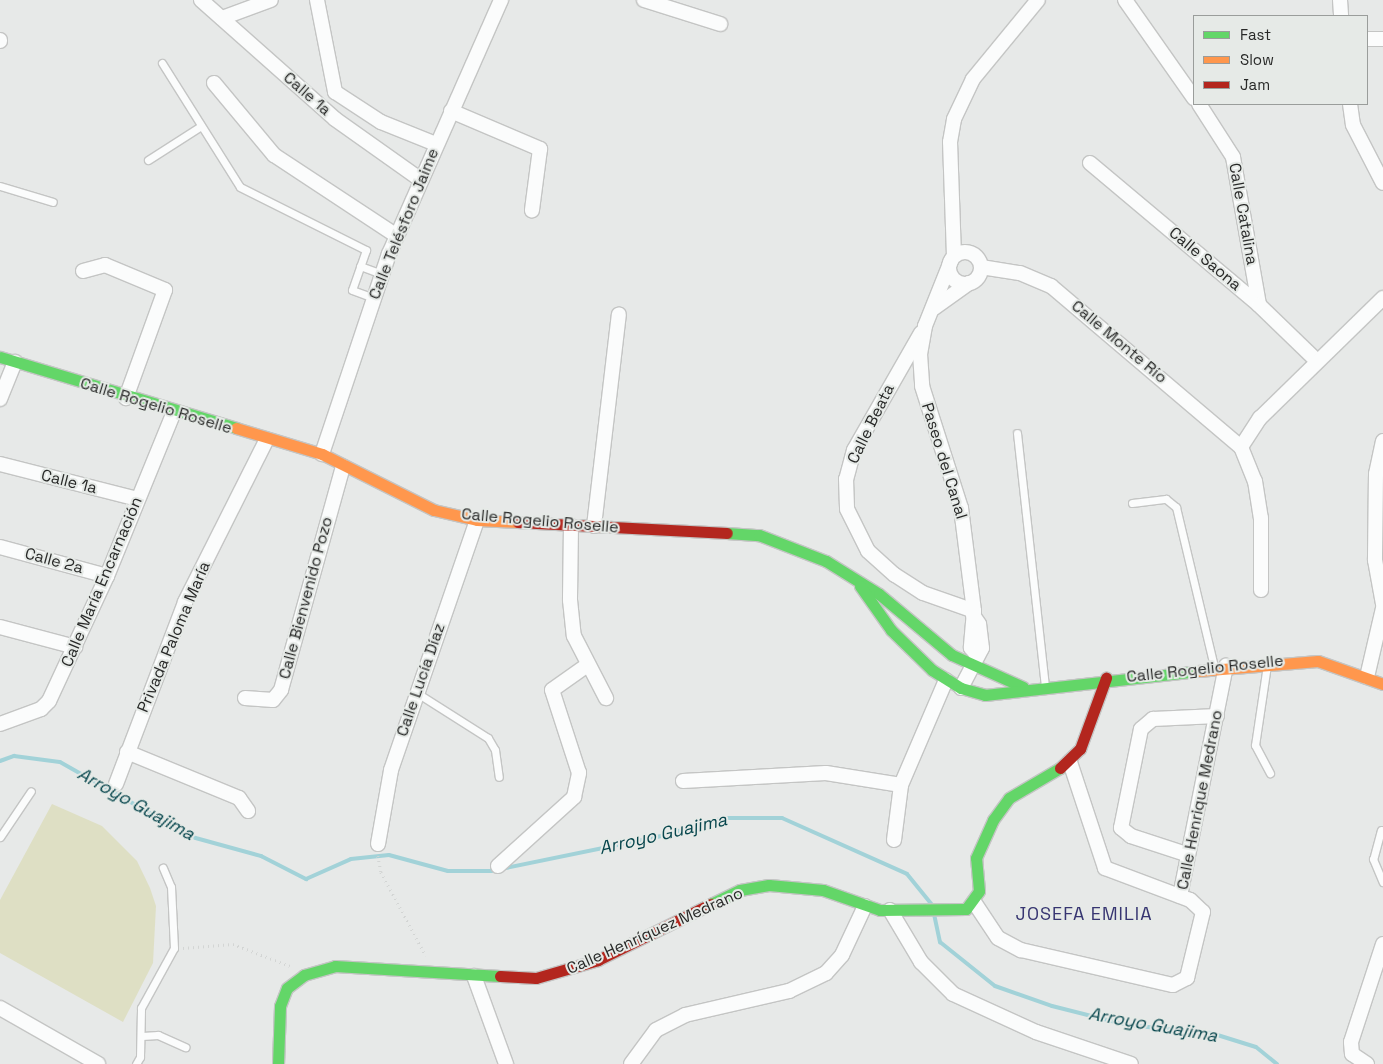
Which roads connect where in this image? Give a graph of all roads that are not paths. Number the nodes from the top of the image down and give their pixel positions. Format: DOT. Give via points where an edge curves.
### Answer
graph roads {
  1 [pos="201,0"];
  2 [pos="271,0"];
  3 [pos="317,0"];
  4 [pos="501,0"];
  5 [pos="644,0"];
  6 [pos="1038,0"];
  7 [pos="1125,0"];
  8 [pos="1141,0"];
  9 [pos="1340,0"];
  10 [pos="1136,15"];
  11 [pos="1341,15"];
  12 [pos="222,18"];
  13 [pos="720,24"];
  14 [pos="1368,39"];
  15 [pos="1383,39"];
  16 [pos="162,63"];
  17 [pos="214,83"];
  18 [pos="1193,97"];
  19 [pos="349,103"];
  20 [pos="1200,105"];
  21 [pos="1350,105"];
  22 [pos="451,111"];
  23 [pos="335,119"];
  24 [pos="201,126"];
  25 [pos="436,144"];
  26 [pos="148,160"];
  27 [pos="1090,163"];
  28 [pos="421,180"];
  29 [pos="1383,182"];
  30 [pos="0,186"];
  31 [pos="53,202"];
  32 [pos="532,210"];
  33 [pos="397,236"];
  34 [pos="952,259"];
  35 [pos="360,266"];
  36 [pos="981,267"];
  37 [pos="83,271"];
  38 [pos="382,274"];
  39 [pos="969,283"];
  40 [pos="374,298"];
  41 [pos="1383,298"];
  42 [pos="1259,305"];
  43 [pos="933,309"];
  44 [pos="619,314"];
  45 [pos="925,326"];
  46 [pos="0,358"];
  47 [pos="1317,361"];
  48 [pos="15,362"];
  49 [pos="126,398"];
  50 [pos="0,399"];
  51 [pos="174,412"];
  52 [pos="1017,433"];
  53 [pos="266,441"];
  54 [pos="1383,441"];
  55 [pos="1241,447"];
  56 [pos="322,454"];
  57 [pos="0,464"];
  58 [pos="343,466"];
  59 [pos="137,499"];
  60 [pos="1132,503"];
  61 [pos="477,520"];
  62 [pos="571,526"];
  63 [pos="594,526"];
  64 [pos="0,547"];
  65 [pos="108,576"];
  66 [pos="857,580"];
  67 [pos="1261,590"];
  68 [pos="1383,606"];
  69 [pos="973,613"];
  70 [pos="0,627"];
  71 [pos="74,647"];
  72 [pos="974,661"];
  73 [pos="1267,662"];
  74 [pos="586,666"];
  75 [pos="1220,666"];
  76 [pos="1367,677"];
  77 [pos="1106,678"];
  78 [pos="946,680"];
  79 [pos="1383,684"];
  80 [pos="1045,685"];
  81 [pos="1023,687"];
  82 [pos="961,688"];
  83 [pos="415,692"];
  84 [pos="245,698"];
  85 [pos="606,698"];
  86 [pos="1217,716"];
  87 [pos="0,724"];
  88 [pos="127,752"];
  89 [pos="1070,762"];
  90 [pos="1270,773"];
  91 [pos="499,777"];
  92 [pos="683,781"];
  93 [pos="116,784"];
  94 [pos="901,785"];
  95 [pos="31,791"];
  96 [pos="248,811"];
  97 [pos="1380,830"];
  98 [pos="0,836"];
  99 [pos="894,840"];
  100 [pos="378,844"];
  101 [pos="1186,854"];
  102 [pos="498,866"];
  103 [pos="162,868"];
  104 [pos="1383,882"];
  105 [pos="1180,896"];
  106 [pos="974,902"];
  107 [pos="865,906"];
  108 [pos="890,910"];
  109 [pos="1383,944"];
  110 [pos="1380,963"];
  111 [pos="474,976"];
  112 [pos="0,1008"];
  113 [pos="142,1036"];
  114 [pos="185,1047"];
  115 [pos="98,1064"];
  116 [pos="136,1064"];
  117 [pos="278,1064"];
  118 [pos="506,1064"];
  119 [pos="631,1064"];
  120 [pos="1131,1064"];
  121 [pos="1365,1064"];
  1 -- 12 [label="street, Calle 1a"];
  2 -- 12 [label="street"];
  3 -- 19 [label="street" via="328,72 335,92"];
  4 -- 22 [label="street, Calle Telésforo Jaime"];
  5 -- 13 [label="street"];
  6 -- 34 [label="street, Paseo del Canal" via="974,79 954,119 950,142"];
  7 -- 10 [label="street"];
  8 -- 10 [label="street"];
  9 -- 11 [label="street"];
  10 -- 18 [label="street"];
  12 -- 23 [label="street, Calle 1a"];
  14 -- 15 [label="street"];
  16 -- 24 [label="lane"];
  17 -- 33 [label="street" via="274,154"];
  19 -- 23 [label="street"];
  19 -- 25 [label="street"];
  20 -- 42 [label="street, Calle Catalina" via="1234,157"];
  21 -- 29 [label="street" via="1353,125"];
  22 -- 25 [label="street, Calle Telésforo Jaime"];
  22 -- 32 [label="street" via="540,149"];
  23 -- 28 [label="street, Calle 1a"];
  24 -- 26 [label="lane"];
  24 -- 35 [label="lane" via="240,187 366,250"];
  25 -- 28 [label="street, Calle Telésforo Jaime"];
  27 -- 42 [label="street, Calle Saona"];
  28 -- 33 [label="street, Calle Telésforo Jaime"];
  30 -- 31 [label="lane"];
  33 -- 38 [label="street, Calle Telésforo Jaime"];
  34 -- 36 [label="street" via="973,254"];
  34 -- 39 [label="street" via="954,280"];
  34 -- 43 [label="street, Paseo del Canal"];
  35 -- 38 [label="lane"];
  35 -- 40 [label="lane" via="352,290"];
  36 -- 39 [label="street, Paseo del Canal"];
  36 -- 55 [label="street, Calle Monte Río" via="1020,273 1051,286"];
  37 -- 49 [label="street" via="105,265 165,290"];
  38 -- 40 [label="street, Calle Telésforo Jaime"];
  39 -- 43 [label="street, Paseo del Canal"];
  40 -- 56 [label="street, Calle Telésforo Jaime"];
  41 -- 47 [label="street"];
  42 -- 47 [label="street, Calle Saona"];
  43 -- 45 [label="street, Paseo del Canal"];
  44 -- 63 [label="street"];
  45 -- 69 [label="street, Paseo del Canal" via="922,386 961,508"];
  45 -- 69 [label="street, Calle Beata" via="854,450 846,479 847,509 868,551 895,575 923,593"];
  46 -- 48 [label="street, Calle Rogelio Roselle"];
  47 -- 55 [label="street" via="1260,418"];
  48 -- 49 [label="street, Calle Rogelio Roselle"];
  48 -- 50 [label="street"];
  49 -- 51 [label="street, Calle Rogelio Roselle"];
  51 -- 53 [label="street, Calle Rogelio Roselle"];
  51 -- 59 [label="street, Calle María Encarnación"];
  52 -- 80 [label="lane"];
  53 -- 56 [label="street, Calle Rogelio Roselle"];
  53 -- 88 [label="street, Privada Paloma María" via="185,602"];
  54 -- 68 [label="street" via="1376,474 1375,560"];
  55 -- 67 [label="street, Calle Monte Río" via="1255,481 1261,518"];
  56 -- 58 [label="street, Calle Rogelio Roselle"];
  57 -- 59 [label="street, Calle 1a"];
  58 -- 61 [label="street, Calle Rogelio Roselle" via="434,510"];
  58 -- 84 [label="street, Calle Bienvenido Pozo" via="281,690 273,700"];
  59 -- 65 [label="street, Calle María Encarnación"];
  60 -- 75 [label="lane" via="1166,499 1176,507"];
  61 -- 62 [label="street, Calle Rogelio Roselle"];
  61 -- 83 [label="street, Calle Lucía Díaz"];
  62 -- 63 [label="street, Calle Rogelio Roselle"];
  62 -- 74 [label="street" via="570,600 574,636"];
  63 -- 66 [label="street, Calle Rogelio Roselle" via="759,535 810,552"];
  64 -- 65 [label="street, Calle 2a"];
  65 -- 71 [label="street, Calle María Encarnación"];
  66 -- 72 [label="street, Calle Rogelio Roselle"];
  66 -- 78 [label="street, Calle Rogelio Roselle" via="892,630"];
  68 -- 76 [label="street"];
  69 -- 72 [label="street, Paseo del Canal" via="971,648"];
  70 -- 71 [label="street"];
  71 -- 87 [label="street, Calle María Encarnación" via="41,709"];
  72 -- 81 [label="street, Calle Rogelio Roselle"];
  72 -- 82 [label="street"];
  73 -- 75 [label="street, Calle Rogelio Roselle"];
  73 -- 76 [label="street, Calle Rogelio Roselle" via="1318,661"];
  73 -- 90 [label="lane" via="1255,745"];
  74 -- 85 [label="street"];
  74 -- 102 [label="street" via="552,690 579,773 574,797"];
  75 -- 77 [label="street, Calle Rogelio Roselle"];
  75 -- 86 [label="street, Calle Henrique Medrano"];
  76 -- 79 [label="street, Calle Rogelio Roselle"];
  77 -- 80 [label="street, Calle Rogelio Roselle"];
  77 -- 89 [label="street" via="1080,749"];
  78 -- 82 [label="street, Calle Rogelio Roselle"];
  78 -- 94 [label="street"];
  80 -- 81 [label="street, Calle Rogelio Roselle"];
  81 -- 82 [label="street, Calle Rogelio Roselle" via="985,695"];
  83 -- 91 [label="lane" via="488,738 495,750"];
  83 -- 100 [label="street, Calle Lucía Díaz" via="391,770"];
  86 -- 101 [label="street, Calle Henrique Medrano"];
  86 -- 101 [label="street" via="1152,719 1141,729 1121,828 1131,836"];
  88 -- 93 [label="street, Privada Paloma María"];
  88 -- 96 [label="street" via="240,798"];
  89 -- 105 [label="street" via="1105,868"];
  89 -- 106 [label="street" via="1009,798 993,820 976,858 979,891"];
  92 -- 94 [label="street" via="826,773"];
  94 -- 99 [label="street"];
  95 -- 98 [label="lane"];
  97 -- 104 [label="lane" via="1373,860"];
  101 -- 105 [label="street, Calle Henrique Medrano"];
  103 -- 113 [label="lane" via="173,902 174,948 140,1008"];
  105 -- 106 [label="street, Calle Henrique Medrano" via="1198,905 1203,918 1187,978 1173,985 1021,950 998,938"];
  106 -- 108 [label="street, Calle Henríquez Medrano" via="966,909"];
  107 -- 108 [label="street, Calle Henríquez Medrano"];
  107 -- 111 [label="street, Calle Henríquez Medrano" via="796,885 740,890 564,972 536,978"];
  107 -- 119 [label="street" via="842,955 826,973 789,991 685,1015 656,1030"];
  108 -- 120 [label="street" via="922,962 953,994 1036,1032"];
  109 -- 110 [label="street"];
  110 -- 121 [label="street" via="1351,1042 1352,1054"];
  111 -- 117 [label="street, Calle Henríquez Medrano" via="335,966 304,975 287,988 280,1006"];
  111 -- 118 [label="street"];
  112 -- 115 [label="street"];
  113 -- 114 [label="lane" via="158,1035"];
  113 -- 116 [label="lane"];
}
